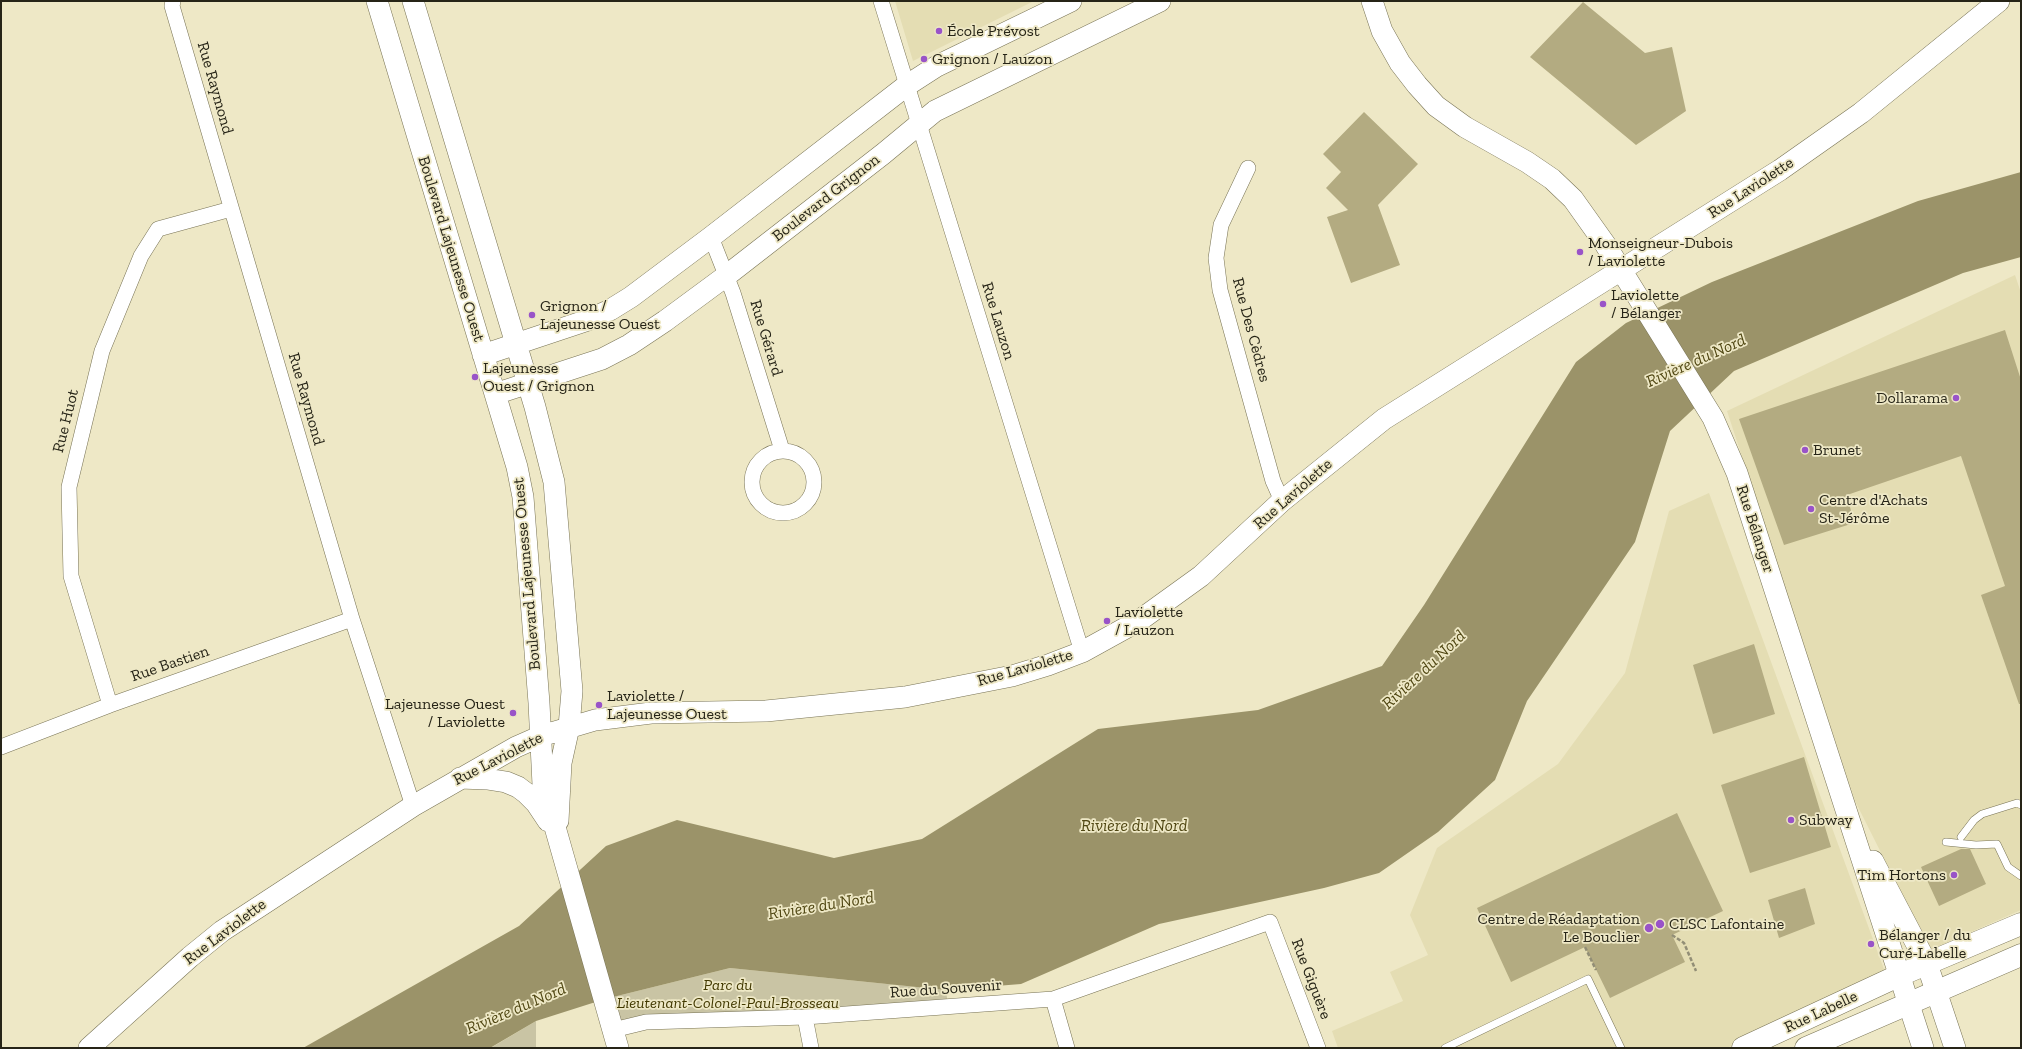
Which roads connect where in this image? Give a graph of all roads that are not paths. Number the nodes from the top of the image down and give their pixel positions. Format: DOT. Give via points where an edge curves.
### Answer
graph roads {
  1 [pos="173,1"];
  2 [pos="377,1"];
  3 [pos="413,1"];
  4 [pos="881,1"];
  5 [pos="1071,1"];
  6 [pos="1160,1"];
  7 [pos="1372,1"];
  8 [pos="1999,1"];
  9 [pos="906,86"];
  10 [pos="918,124"];
  11 [pos="1248,168"];
  12 [pos="231,209"];
  13 [pos="711,237"];
  14 [pos="1621,270"];
  15 [pos="726,276"];
  16 [pos="516,344"];
  17 [pos="483,355"];
  18 [pos="528,384"];
  19 [pos="495,394"];
  20 [pos="782,450"];
  21 [pos="1282,501"];
  22 [pos="352,619"];
  23 [pos="1082,652"];
  24 [pos="110,705"];
  25 [pos="569,727"];
  26 [pos="541,736"];
  27 [pos="1,747"];
  28 [pos="458,778"];
  29 [pos="2021,805"];
  30 [pos="413,806"];
  31 [pos="1846,807"];
  32 [pos="557,835"];
  33 [pos="1961,837"];
  34 [pos="1946,842"];
  35 [pos="2021,876"];
  36 [pos="1270,922"];
  37 [pos="2021,924"];
  38 [pos="2021,955"];
  39 [pos="1927,964"];
  40 [pos="1900,975"];
  41 [pos="1936,991"];
  42 [pos="1053,999"];
  43 [pos="1908,1003"];
  44 [pos="805,1017"];
  45 [pos="616,1039"];
  46 [pos="89,1048"];
  47 [pos="811,1048"];
  48 [pos="1067,1048"];
  49 [pos="1318,1048"];
  50 [pos="1445,1048"];
  51 [pos="1621,1048"];
  52 [pos="1743,1048"];
  53 [pos="1806,1048"];
  54 [pos="1924,1048"];
  55 [pos="1955,1048"];
  1 -- 12 [label="street, Rue Raymond" via="172,6"];
  2 -- 17 [label="street, Boulevard Lajeunesse Ouest"];
  3 -- 16 [label="street"];
  4 -- 9 [label="street, Rue Lauzon"];
  5 -- 9 [label="street" via="937,66"];
  6 -- 10 [label="street, Boulevard Grignon" via="935,111"];
  7 -- 14 [label="street, Rue Bélanger" via="1382,31 1400,63 1436,106 1465,127 1552,179 1573,199"];
  8 -- 14 [label="street, Rue Laviolette" via="1861,114 1780,170"];
  9 -- 10 [label="street, Rue Lauzon"];
  9 -- 13 [label="street"];
  10 -- 15 [label="street, Boulevard Grignon" via="884,154"];
  10 -- 23 [label="street, Rue Lauzon"];
  11 -- 21 [label="street, Rue Des Cèdres" via="1221,225 1216,258 1220,290 1273,481"];
  12 -- 22 [label="street, Rue Raymond"];
  12 -- 24 [label="street, Rue Huot" via="158,229 141,256 100,359 69,487 71,576"];
  13 -- 15 [label="street, Rue Gérard"];
  13 -- 16 [label="street" via="610,310"];
  14 -- 21 [label="street, Rue Laviolette" via="1384,419"];
  14 -- 31 [label="street, Rue Bélanger" via="1713,418 1737,473"];
  15 -- 18 [label="street, Boulevard Grignon" via="629,345 602,359"];
  15 -- 20 [label="street, Rue Gérard"];
  16 -- 17 [label="street"];
  16 -- 18 [label="street"];
  17 -- 19 [label="street, Boulevard Lajeunesse Ouest"];
  18 -- 19 [label="street, Boulevard Grignon"];
  18 -- 25 [label="street" via="554,482 572,691"];
  19 -- 26 [label="street, Boulevard Lajeunesse Ouest" via="517,467 523,497"];
  20 -- 20 [label="street" via="797,453 808,462 813,472 814,487 810,499 791,513 780,513 763,507 756,498 752,486 754,471 759,462 767,454"];
  21 -- 23 [label="street, Rue Laviolette" via="1201,576 1140,620"];
  22 -- 24 [label="street, Rue Bastien"];
  22 -- 30 [label="street, Rue Raymond"];
  23 -- 25 [label="street, Rue Laviolette" via="1012,676 905,697 766,711 651,714 595,720"];
  24 -- 27 [label="street, Rue Bastien"];
  25 -- 26 [label="street, Rue Laviolette"];
  25 -- 32 [label="street" via="561,764"];
  26 -- 28 [label="street, Rue Laviolette"];
  26 -- 32 [label="street, Boulevard Lajeunesse Ouest" via="543,785"];
  28 -- 30 [label="street, Rue Laviolette"];
  28 -- 32 [label="street" via="506,782 518,788 536,803"];
  29 -- 33 [label="lane" via="2017,803 1982,814"];
  30 -- 46 [label="street, Rue Laviolette" via="222,931"];
  31 -- 39 [label="street, Rue Bélanger"];
  31 -- 40 [label="street, Rue Bélanger"];
  32 -- 45 [label="street, Boulevard Lajeunesse Ouest"];
  34 -- 35 [label="lane" via="1997,844 2008,868"];
  36 -- 42 [label="street, Rue du Souvenir"];
  36 -- 49 [label="street, Rue Giguère"];
  37 -- 39 [label="main road, Rue Labelle"];
  38 -- 41 [label="main road, Rue Labelle"];
  39 -- 40 [label="main road, Rue Labelle"];
  39 -- 41 [label="street, Rue Bélanger"];
  40 -- 43 [label="street, Rue Bélanger"];
  40 -- 52 [label="main road, Rue Labelle"];
  41 -- 43 [label="main road, Rue Labelle"];
  41 -- 55 [label="street, Rue Bélanger"];
  42 -- 44 [label="street, Rue du Souvenir"];
  42 -- 48 [label="street"];
  43 -- 53 [label="main road, Rue Labelle"];
  43 -- 54 [label="street, Rue Bélanger"];
  44 -- 45 [label="street, Rue du Souvenir" via="646,1022"];
  44 -- 47 [label="street"];
  50 -- 51 [label="lane" via="1588,979"];
}
